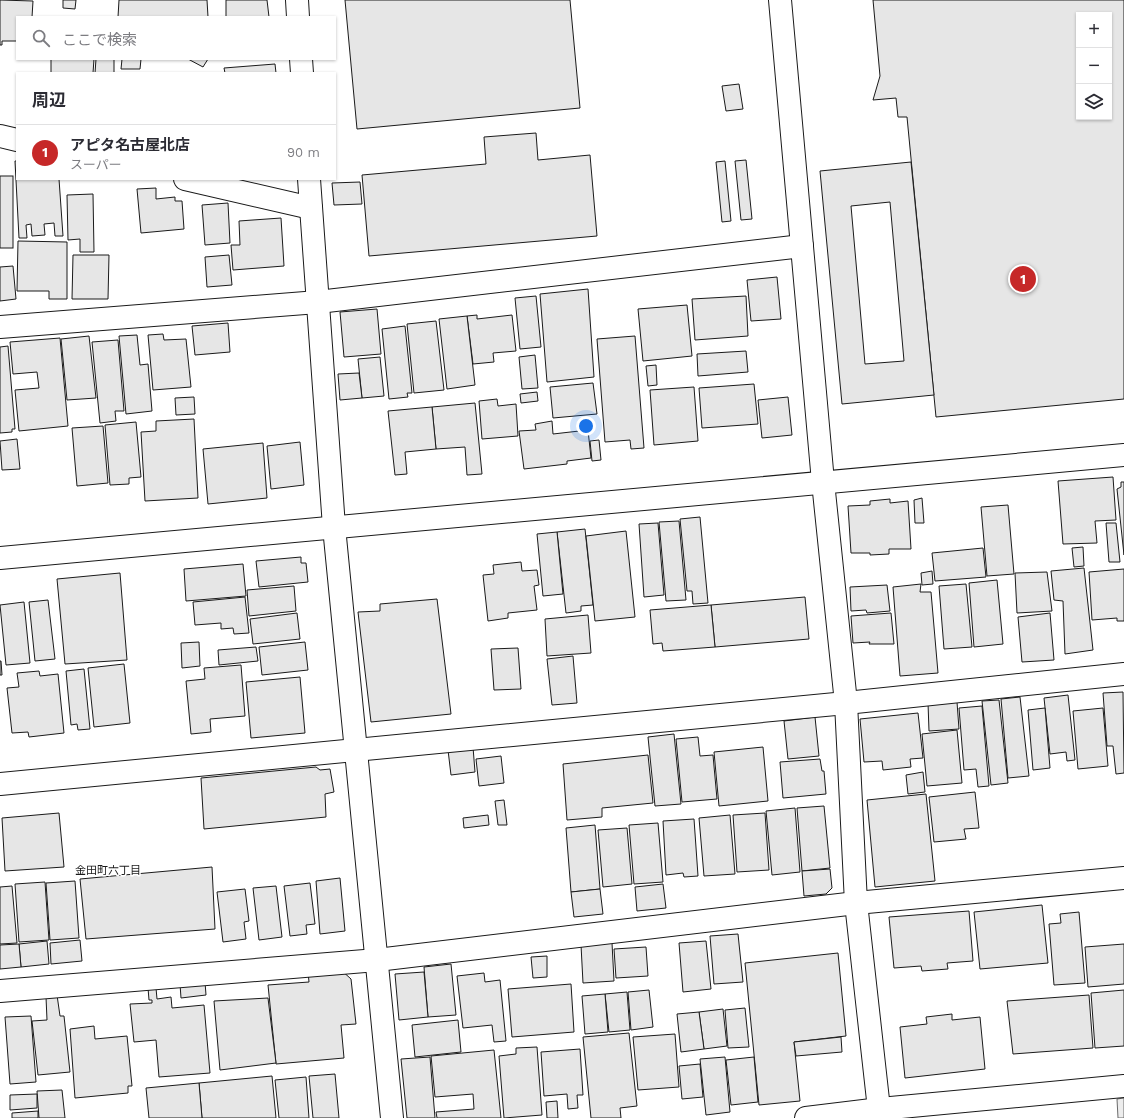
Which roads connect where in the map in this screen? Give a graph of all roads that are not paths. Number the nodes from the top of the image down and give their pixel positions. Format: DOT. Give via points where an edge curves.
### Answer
graph roads {
  1 [pos="297,0"];
  2 [pos="780,0"];
  3 [pos="298,16"];
  4 [pos="301,60"];
  5 [pos="302,72"];
  6 [pos="0,136"];
  7 [pos="16,140"];
  8 [pos="189,180"];
  9 [pos="309,180"];
  10 [pos="311,208"];
  11 [pos="802,246"];
  12 [pos="318,302"];
  13 [pos="0,327"];
  14 [pos="1124,455"];
  15 [pos="823,482"];
  16 [pos="334,527"];
  17 [pos="0,558"];
  18 [pos="1124,674"];
  19 [pos="846,703"];
  20 [pos="356,750"];
  21 [pos="0,784"];
  22 [pos="1124,878"];
  23 [pos="856,903"];
  24 [pos="377,960"];
  25 [pos="0,991"];
  26 [pos="1124,1086"];
  27 [pos="880,1114"];
  28 [pos="392,1118"];
  29 [pos="806,1118"];
  1 -- 3 [label="street"];
  2 -- 11 [label="street"];
  4 -- 5 [label="street"];
  6 -- 7 [label="street"];
  8 -- 10 [label="street"];
  9 -- 10 [label="street"];
  10 -- 12 [label="street"];
  11 -- 12 [label="street"];
  11 -- 15 [label="street"];
  12 -- 13 [label="street"];
  12 -- 16 [label="street"];
  14 -- 15 [label="street"];
  15 -- 16 [label="street"];
  15 -- 19 [label="street"];
  16 -- 17 [label="street"];
  16 -- 20 [label="street"];
  18 -- 19 [label="street"];
  19 -- 20 [label="street"];
  19 -- 23 [label="street"];
  20 -- 21 [label="street"];
  20 -- 24 [label="street"];
  22 -- 23 [label="street"];
  23 -- 24 [label="street"];
  23 -- 27 [label="street"];
  24 -- 25 [label="street"];
  24 -- 28 [label="street"];
  26 -- 27 [label="street"];
  27 -- 29 [label="street"];
}
